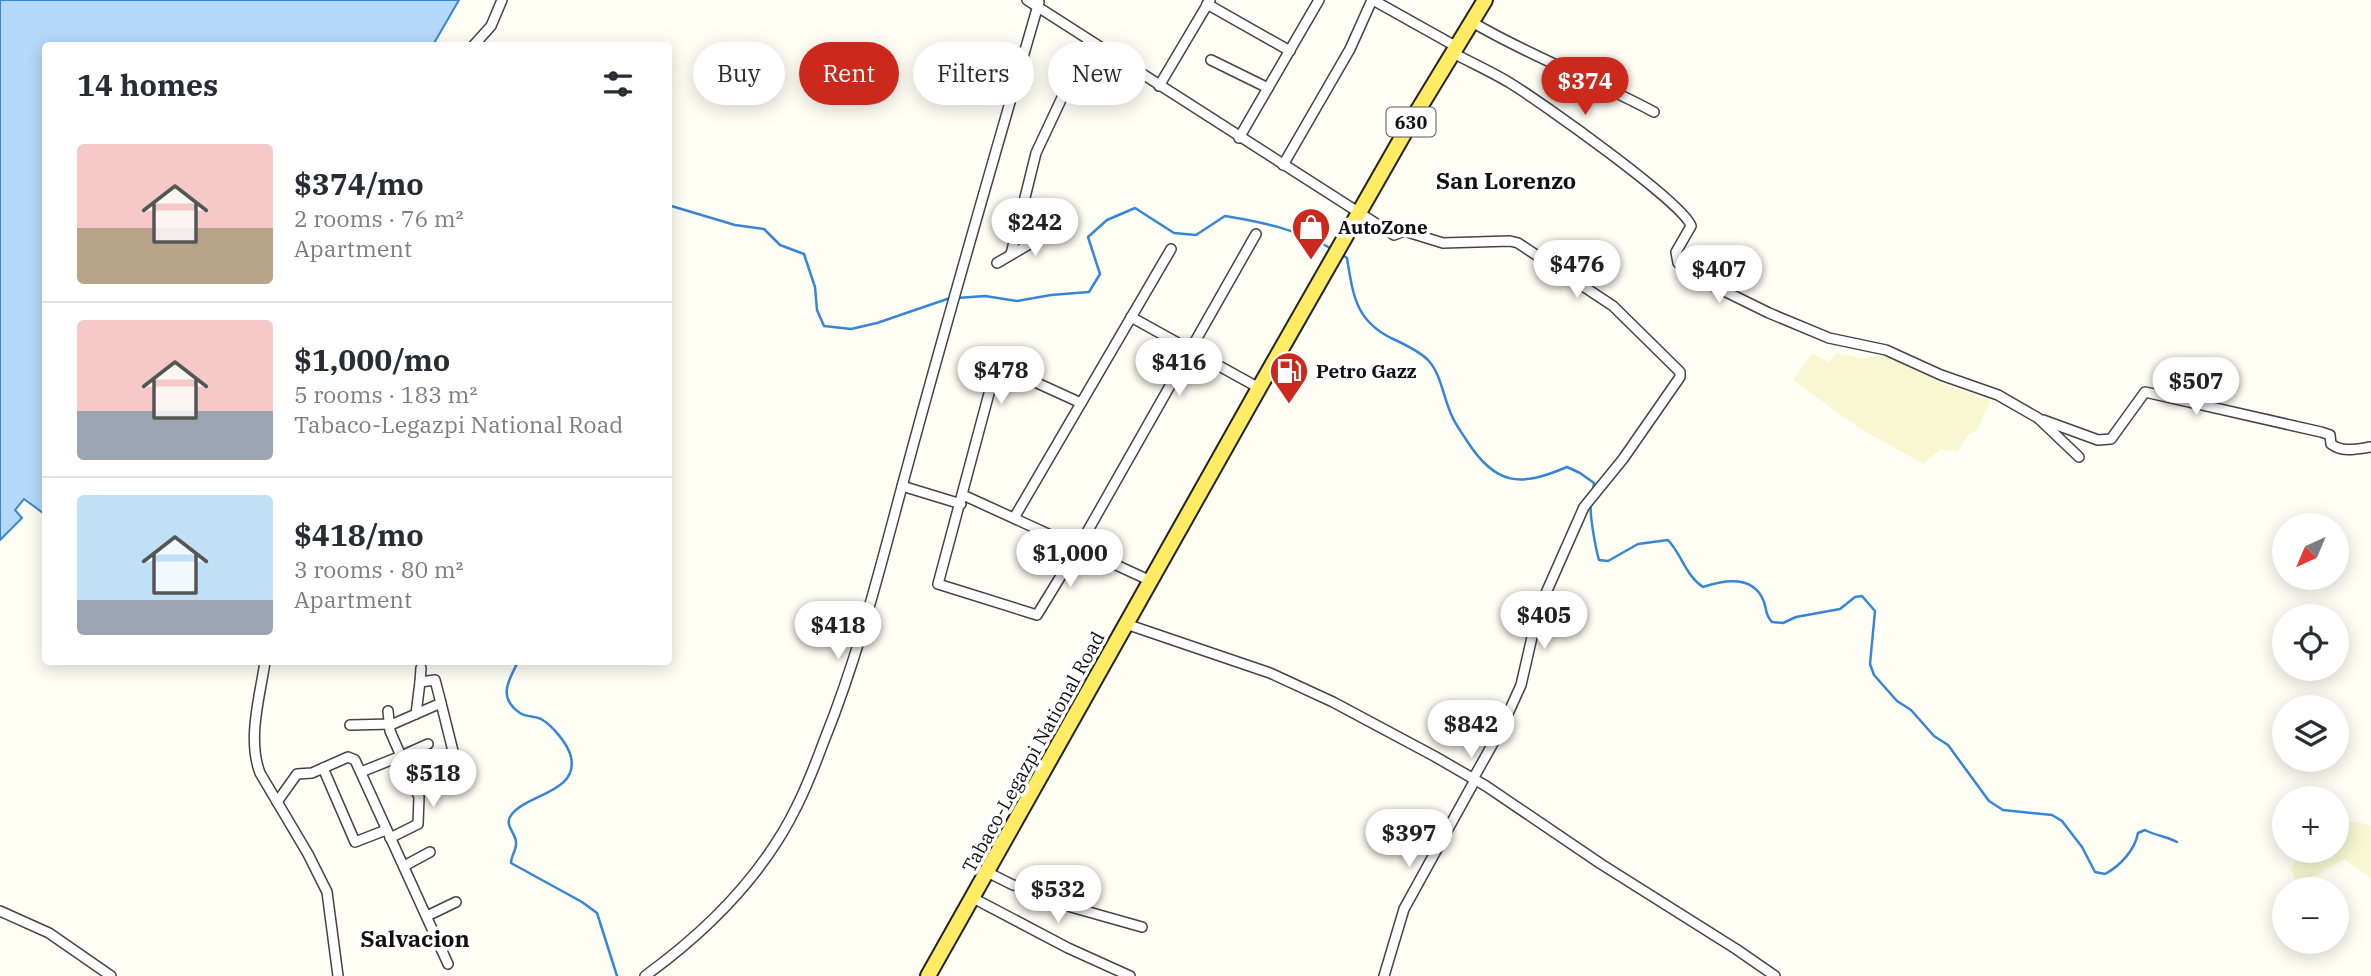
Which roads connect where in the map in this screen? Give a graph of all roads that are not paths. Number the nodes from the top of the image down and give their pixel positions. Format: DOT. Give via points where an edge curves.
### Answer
graph roads {
  1 [pos="502,0"];
  2 [pos="1027,0"];
  3 [pos="1319,0"];
  4 [pos="1373,0"];
  5 [pos="1485,0"];
  6 [pos="1209,2"];
  7 [pos="1038,3"];
  8 [pos="1472,22"];
  9 [pos="1089,40"];
  10 [pos="477,42"];
  11 [pos="1455,50"];
  12 [pos="1290,51"];
  13 [pos="1211,60"];
  14 [pos="1159,86"];
  15 [pos="1268,88"];
  16 [pos="1654,112"];
  17 [pos="1239,138"];
  18 [pos="1283,165"];
  19 [pos="1360,214"];
  20 [pos="1057,228"];
  21 [pos="1255,234"];
  22 [pos="1171,249"];
  23 [pos="1011,254"];
  24 [pos="997,263"];
  25 [pos="1132,317"];
  26 [pos="1190,349"];
  27 [pos="1259,388"];
  28 [pos="1081,403"];
  29 [pos="2038,418"];
  30 [pos="2371,447"];
  31 [pos="2079,457"];
  32 [pos="902,486"];
  33 [pos="962,499"];
  34 [pos="1014,518"];
  35 [pos="1078,548"];
  36 [pos="1151,580"];
  37 [pos="1126,624"];
  38 [pos="265,665"];
  39 [pos="421,668"];
  40 [pos="447,678"];
  41 [pos="435,680"];
  42 [pos="420,682"];
  43 [pos="440,703"];
  44 [pos="388,711"];
  45 [pos="416,714"];
  46 [pos="389,723"];
  47 [pos="350,725"];
  48 [pos="428,744"];
  49 [pos="401,755"];
  50 [pos="468,758"];
  51 [pos="456,763"];
  52 [pos="323,768"];
  53 [pos="361,772"];
  54 [pos="430,775"];
  55 [pos="1474,779"];
  56 [pos="277,802"];
  57 [pos="388,834"];
  58 [pos="430,852"];
  59 [pos="404,866"];
  60 [pos="987,873"];
  61 [pos="973,898"];
  62 [pos="456,902"];
  63 [pos="0,911"];
  64 [pos="427,916"];
  65 [pos="1142,927"];
  66 [pos="448,964"];
  67 [pos="111,976"];
  68 [pos="338,976"];
  69 [pos="645,976"];
  70 [pos="928,976"];
  71 [pos="1130,976"];
  72 [pos="1384,976"];
  73 [pos="1775,976"];
  1 -- 10 [label="street" via="491,26"];
  2 -- 7 [label="street"];
  3 -- 12 [label="street"];
  4 -- 11 [label="street"];
  4 -- 18 [label="street"];
  5 -- 8 [label="main road, Tabaco-Legazpi National Road / 630"];
  6 -- 12 [label="street"];
  6 -- 14 [label="street"];
  7 -- 9 [label="street"];
  7 -- 32 [label="street"];
  8 -- 11 [label="main road, Tabaco-Legazpi National Road / 630"];
  8 -- 16 [label="street"];
  9 -- 14 [label="street"];
  9 -- 23 [label="street" via="1036,153"];
  11 -- 19 [label="main road, Tabaco-Legazpi National Road / 630"];
  11 -- 29 [label="street" via="1536,100 1669,199 1691,226 1676,253 1678,263 1712,285 1829,338 1904,357 1998,395"];
  12 -- 15 [label="street"];
  13 -- 15 [label="street"];
  14 -- 17 [label="street"];
  15 -- 17 [label="street"];
  17 -- 18 [label="street"];
  18 -- 19 [label="street"];
  19 -- 27 [label="main road, Tabaco-Legazpi National Road / 630"];
  19 -- 55 [label="street" via="1394,236 1404,231 1443,243 1518,243 1613,306 1680,372 1652,418 1584,507 1538,611 1521,685"];
  20 -- 23 [label="street"];
  21 -- 26 [label="street"];
  22 -- 25 [label="street"];
  23 -- 24 [label="street"];
  25 -- 26 [label="street"];
  25 -- 28 [label="street"];
  26 -- 27 [label="street"];
  26 -- 35 [label="street"];
  27 -- 36 [label="main road, Tabaco-Legazpi National Road / 630"];
  28 -- 33 [label="street" via="1002,367 995,371"];
  28 -- 34 [label="street"];
  29 -- 30 [label="street" via="2098,440 2110,439 2145,391 2321,432 2330,435 2331,444 2338,449"];
  29 -- 31 [label="street"];
  32 -- 33 [label="street"];
  32 -- 69 [label="street" via="862,638 804,792 777,842 746,885 680,950"];
  33 -- 34 [label="street"];
  33 -- 35 [label="street" via="938,584 1037,615"];
  34 -- 35 [label="street"];
  35 -- 36 [label="street"];
  36 -- 37 [label="main road, Tabaco-Legazpi National Road / 630"];
  37 -- 55 [label="street" via="1270,673"];
  37 -- 60 [label="main road, Tabaco-Legazpi National Road / 630"];
  38 -- 56 [label="street" via="255,760"];
  39 -- 42 [label="street"];
  40 -- 41 [label="street"];
  41 -- 42 [label="street"];
  41 -- 43 [label="street"];
  42 -- 45 [label="street"];
  43 -- 45 [label="street"];
  43 -- 51 [label="street"];
  44 -- 46 [label="street"];
  45 -- 46 [label="street"];
  46 -- 47 [label="street"];
  46 -- 49 [label="street"];
  48 -- 49 [label="street"];
  49 -- 53 [label="street"];
  49 -- 57 [label="street" via="419,796 418,824"];
  50 -- 51 [label="street"];
  51 -- 54 [label="street"];
  52 -- 53 [label="street" via="348,757"];
  52 -- 56 [label="street" via="297,774"];
  52 -- 57 [label="street" via="355,842"];
  53 -- 57 [label="street"];
  55 -- 72 [label="street" via="1407,901"];
  55 -- 73 [label="street"];
  56 -- 68 [label="street" via="327,892"];
  57 -- 59 [label="street"];
  58 -- 59 [label="street"];
  59 -- 64 [label="street"];
  60 -- 61 [label="main road, Tabaco-Legazpi National Road / 630"];
  60 -- 65 [label="street" via="1071,907"];
  61 -- 70 [label="main road, Tabaco-Legazpi National Road / 630"];
  61 -- 71 [label="street"];
  62 -- 64 [label="street"];
  63 -- 67 [label="street" via="49,933"];
  64 -- 66 [label="street"];
}
